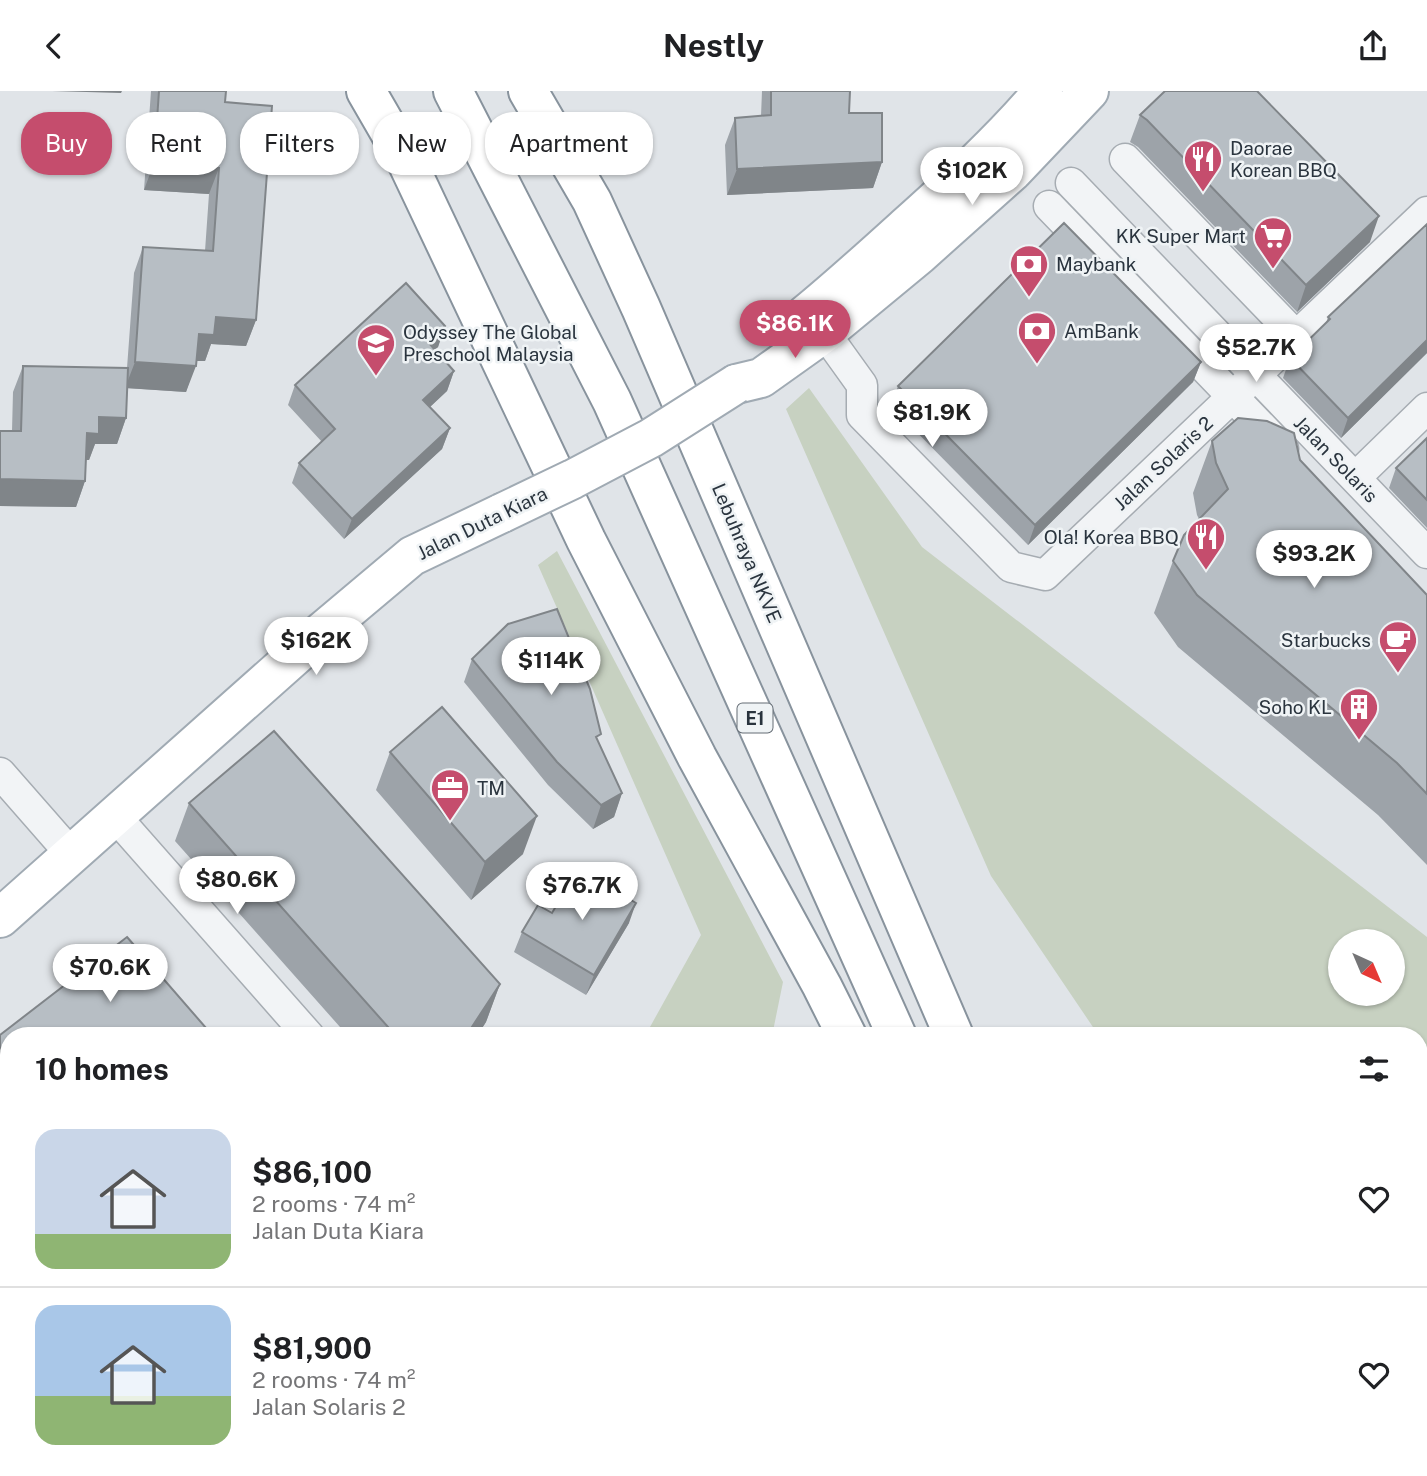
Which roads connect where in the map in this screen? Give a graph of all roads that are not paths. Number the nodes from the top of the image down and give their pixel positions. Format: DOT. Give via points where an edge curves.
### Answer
graph roads {
  1 [pos="366,91"];
  2 [pos="453,91"];
  3 [pos="528,91"];
  4 [pos="1043,91"];
  5 [pos="1089,91"];
  6 [pos="1011,148"];
  7 [pos="1125,159"];
  8 [pos="1070,183"];
  9 [pos="1049,206"];
  10 [pos="1427,212"];
  11 [pos="827,331"];
  12 [pos="1296,337"];
  13 [pos="1256,375"];
  14 [pos="736,384"];
  15 [pos="1233,397"];
  16 [pos="1427,408"];
  17 [pos="1301,467"];
  18 [pos="1355,478"];
  19 [pos="1427,553"];
  20 [pos="0,773"];
  21 [pos="121,824"];
  22 [pos="71,854"];
  23 [pos="0,918"];
  24 [pos="301,1027"];
  25 [pos="842,1027"];
  26 [pos="893,1027"];
  27 [pos="954,1027"];
  1 -- 25 [label="main road" via="407,162 592,552"];
  2 -- 26 [label="main road, E1" via="612,401"];
  3 -- 27 [label="main road, Lebuhraya NKVE" via="592,201 641,308"];
  4 -- 6 [label="main road, Jalan Duta Kiara"];
  5 -- 6 [label="main road, Jalan Duta Kiara"];
  6 -- 11 [label="main road, Jalan Duta Kiara" via="919,255"];
  6 -- 14 [label="main road, Jalan Duta Kiara" via="744,362"];
  7 -- 12 [label="street"];
  8 -- 13 [label="street, Jalan Solaris"];
  9 -- 15 [label="street, Jalan Solaris"];
  10 -- 12 [label="street, Jalan Solaris 2"];
  11 -- 14 [label="main road, Jalan Duta Kiara" via="761,378"];
  11 -- 15 [label="street, Jalan Solaris 2" via="862,385 862,415 1011,567 1045,575"];
  12 -- 13 [label="street, Jalan Solaris 2"];
  13 -- 15 [label="street, Jalan Solaris 2"];
  13 -- 18 [label="street, Jalan Solaris"];
  14 -- 21 [label="main road, Jalan Duta Kiara, bridge" via="651,438 412,556 324,629"];
  15 -- 17 [label="street, Jalan Solaris"];
  16 -- 18 [label="street"];
  18 -- 19 [label="street, Jalan Solaris"];
  20 -- 22 [label="street"];
  21 -- 22 [label="main road, Jalan Duta Kiara"];
  21 -- 24 [label="street"];
  22 -- 23 [label="main road, Jalan Duta Kiara"];
}
